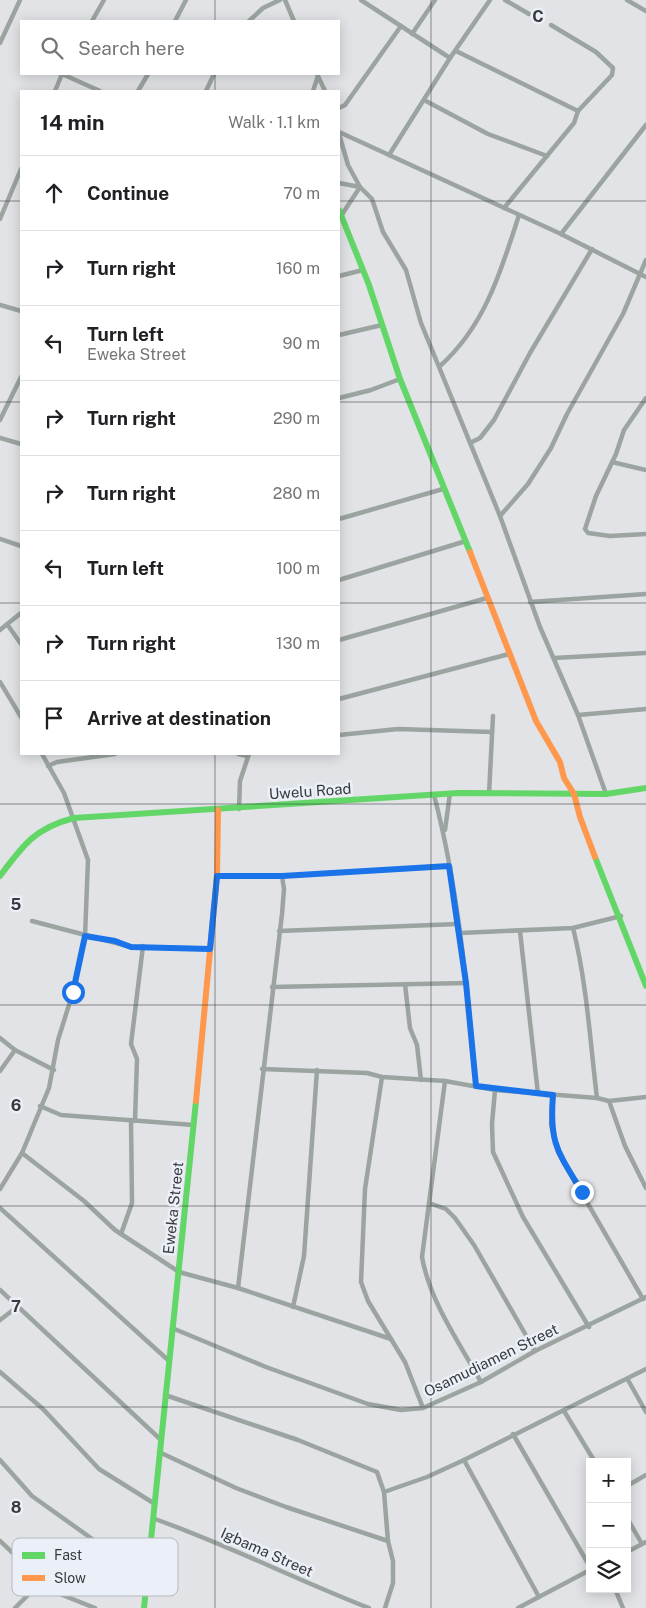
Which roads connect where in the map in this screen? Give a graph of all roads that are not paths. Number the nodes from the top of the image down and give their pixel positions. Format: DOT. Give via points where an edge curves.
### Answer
graph roads {
  1 [pos="12,0"];
  2 [pos="104,0"];
  3 [pos="186,0"];
  4 [pos="280,0"];
  5 [pos="285,0"];
  6 [pos="361,0"];
  7 [pos="372,0"];
  8 [pos="435,0"];
  9 [pos="490,0"];
  10 [pos="506,0"];
  11 [pos="627,0"];
  12 [pos="19,2"];
  13 [pos="368,5"];
  14 [pos="646,11"];
  15 [pos="529,14"];
  16 [pos="93,20"];
  17 [pos="176,20"];
  18 [pos="250,20"];
  19 [pos="294,20"];
  20 [pos="550,25"];
  21 [pos="401,26"];
  22 [pos="412,34"];
  23 [pos="0,43"];
  24 [pos="456,51"];
  25 [pos="450,58"];
  26 [pos="62,75"];
  27 [pos="64,75"];
  28 [pos="147,75"];
  29 [pos="214,75"];
  30 [pos="317,75"];
  31 [pos="55,90"];
  32 [pos="98,90"];
  33 [pos="139,90"];
  34 [pos="206,90"];
  35 [pos="313,90"];
  36 [pos="324,90"];
  37 [pos="424,100"];
  38 [pos="340,108"];
  39 [pos="578,112"];
  40 [pos="646,125"];
  41 [pos="340,133"];
  42 [pos="340,137"];
  43 [pos="390,155"];
  44 [pos="547,156"];
  45 [pos="20,171"];
  46 [pos="340,184"];
  47 [pos="360,187"];
  48 [pos="504,208"];
  49 [pos="340,213"];
  50 [pos="519,215"];
  51 [pos="0,219"];
  52 [pos="560,234"];
  53 [pos="592,249"];
  54 [pos="646,260"];
  55 [pos="363,270"];
  56 [pos="641,275"];
  57 [pos="340,276"];
  58 [pos="646,277"];
  59 [pos="0,305"];
  60 [pos="20,311"];
  61 [pos="382,325"];
  62 [pos="340,335"];
  63 [pos="440,366"];
  64 [pos="20,379"];
  65 [pos="400,379"];
  66 [pos="340,398"];
  67 [pos="646,398"];
  68 [pos="640,408"];
  69 [pos="646,409"];
  70 [pos="0,420"];
  71 [pos="0,438"];
  72 [pos="470,443"];
  73 [pos="20,444"];
  74 [pos="612,462"];
  75 [pos="646,470"];
  76 [pos="443,489"];
  77 [pos="500,516"];
  78 [pos="340,519"];
  79 [pos="646,534"];
  80 [pos="0,539"];
  81 [pos="466,541"];
  82 [pos="20,546"];
  83 [pos="340,580"];
  84 [pos="646,594"];
  85 [pos="487,598"];
  86 [pos="530,602"];
  87 [pos="20,614"];
  88 [pos="7,624"];
  89 [pos="0,630"];
  90 [pos="340,640"];
  91 [pos="20,643"];
  92 [pos="646,653"];
  93 [pos="509,654"];
  94 [pos="554,658"];
  95 [pos="0,682"];
  96 [pos="340,699"];
  97 [pos="646,708"];
  98 [pos="578,714"];
  99 [pos="20,716"];
  100 [pos="493,716"];
  101 [pos="492,732"];
  102 [pos="340,735"];
  103 [pos="42,755"];
  104 [pos="108,755"];
  105 [pos="249,755"];
  106 [pos="48,766"];
  107 [pos="646,788"];
  108 [pos="450,793"];
  109 [pos="434,794"];
  110 [pos="488,794"];
  111 [pos="574,794"];
  112 [pos="606,794"];
  113 [pos="239,809"];
  114 [pos="218,810"];
  115 [pos="74,818"];
  116 [pos="444,834"];
  117 [pos="449,866"];
  118 [pos="0,876"];
  119 [pos="217,876"];
  120 [pos="282,876"];
  121 [pos="620,916"];
  122 [pos="32,921"];
  123 [pos="458,924"];
  124 [pos="573,928"];
  125 [pos="279,931"];
  126 [pos="520,931"];
  127 [pos="460,933"];
  128 [pos="85,936"];
  129 [pos="143,946"];
  130 [pos="210,949"];
  131 [pos="466,983"];
  132 [pos="405,984"];
  133 [pos="646,986"];
  134 [pos="272,987"];
  135 [pos="0,1038"];
  136 [pos="15,1050"];
  137 [pos="262,1069"];
  138 [pos="0,1070"];
  139 [pos="54,1070"];
  140 [pos="317,1070"];
  141 [pos="382,1077"];
  142 [pos="421,1080"];
  143 [pos="445,1082"];
  144 [pos="476,1086"];
  145 [pos="495,1090"];
  146 [pos="538,1094"];
  147 [pos="553,1095"];
  148 [pos="646,1097"];
  149 [pos="597,1098"];
  150 [pos="610,1101"];
  151 [pos="40,1106"];
  152 [pos="133,1120"];
  153 [pos="194,1125"];
  154 [pos="22,1153"];
  155 [pos="646,1188"];
  156 [pos="0,1189"];
  157 [pos="429,1203"];
  158 [pos="0,1208"];
  159 [pos="121,1234"];
  160 [pos="178,1272"];
  161 [pos="238,1288"];
  162 [pos="0,1290"];
  163 [pos="645,1298"];
  164 [pos="17,1307"];
  165 [pos="293,1307"];
  166 [pos="0,1320"];
  167 [pos="589,1326"];
  168 [pos="172,1328"];
  169 [pos="390,1340"];
  170 [pos="535,1351"];
  171 [pos="168,1360"];
  172 [pos="646,1369"];
  173 [pos="0,1372"];
  174 [pos="628,1380"];
  175 [pos="481,1382"];
  176 [pos="165,1395"];
  177 [pos="423,1408"];
  178 [pos="564,1412"];
  179 [pos="646,1412"];
  180 [pos="513,1434"];
  181 [pos="160,1439"];
  182 [pos="159,1452"];
  183 [pos="593,1458"];
  184 [pos="0,1460"];
  185 [pos="464,1460"];
  186 [pos="646,1475"];
  187 [pos="631,1484"];
  188 [pos="384,1492"];
  189 [pos="155,1504"];
  190 [pos="154,1519"];
  191 [pos="631,1524"];
  192 [pos="91,1538"];
  193 [pos="152,1538"];
  194 [pos="0,1540"];
  195 [pos="388,1541"];
  196 [pos="644,1543"];
  197 [pos="631,1550"];
  198 [pos="12,1551"];
  199 [pos="586,1562"];
  200 [pos="586,1571"];
  201 [pos="617,1593"];
  202 [pos="27,1596"];
  203 [pos="65,1596"];
  204 [pos="539,1597"];
  205 [pos="15,1608"];
  206 [pos="94,1608"];
  207 [pos="369,1608"];
  208 [pos="385,1608"];
  209 [pos="518,1608"];
  210 [pos="623,1608"];
  1 -- 12 [label="street"];
  2 -- 16 [label="street"];
  3 -- 17 [label="street"];
  4 -- 18 [label="street" via="263,8"];
  5 -- 19 [label="street"];
  6 -- 13 [label="street"];
  7 -- 13 [label="street"];
  8 -- 22 [label="street"];
  9 -- 24 [label="street"];
  10 -- 15 [label="street"];
  11 -- 14 [label="street"];
  12 -- 23 [label="street"];
  13 -- 21 [label="street"];
  20 -- 39 [label="street" via="596,52 613,68 612,75"];
  21 -- 22 [label="street"];
  21 -- 38 [label="street" via="345,105"];
  22 -- 25 [label="street"];
  24 -- 25 [label="street"];
  24 -- 39 [label="street"];
  25 -- 37 [label="street"];
  26 -- 31 [label="street"];
  27 -- 32 [label="street"];
  28 -- 33 [label="street"];
  29 -- 34 [label="street"];
  30 -- 35 [label="street"];
  30 -- 36 [label="street"];
  37 -- 43 [label="street"];
  37 -- 44 [label="street" via="488,134"];
  39 -- 44 [label="street" via="574,123"];
  40 -- 52 [label="street"];
  41 -- 43 [label="street"];
  42 -- 47 [label="street" via="348,165"];
  43 -- 48 [label="street"];
  44 -- 48 [label="street"];
  45 -- 51 [label="street"];
  46 -- 47 [label="street"];
  47 -- 49 [label="street"];
  47 -- 63 [label="street" via="372,198 383,232 406,270 421,323"];
  48 -- 50 [label="street"];
  49 -- 55 [label="street"];
  50 -- 52 [label="street"];
  50 -- 63 [label="street" via="499,277 483,312 459,350"];
  52 -- 53 [label="street"];
  53 -- 56 [label="street"];
  53 -- 72 [label="street" via="494,420 480,438"];
  54 -- 56 [label="street"];
  55 -- 57 [label="street"];
  55 -- 61 [label="street"];
  56 -- 58 [label="street"];
  56 -- 77 [label="street" via="551,448 528,484"];
  59 -- 60 [label="street"];
  61 -- 62 [label="street"];
  61 -- 65 [label="street"];
  63 -- 72 [label="street"];
  64 -- 70 [label="street"];
  65 -- 66 [label="street"];
  65 -- 76 [label="street"];
  67 -- 68 [label="street"];
  68 -- 69 [label="street"];
  68 -- 74 [label="street" via="624,430"];
  71 -- 73 [label="street"];
  72 -- 77 [label="street"];
  74 -- 75 [label="street"];
  74 -- 79 [label="street" via="596,496 585,531 610,536"];
  76 -- 78 [label="street"];
  76 -- 81 [label="street"];
  77 -- 86 [label="street"];
  80 -- 82 [label="street"];
  81 -- 83 [label="street"];
  81 -- 85 [label="street"];
  84 -- 86 [label="street"];
  85 -- 90 [label="street"];
  85 -- 93 [label="street"];
  86 -- 94 [label="street"];
  87 -- 88 [label="street"];
  88 -- 89 [label="street"];
  88 -- 91 [label="street"];
  92 -- 94 [label="street"];
  93 -- 96 [label="street"];
  93 -- 111 [label="street" via="536,721"];
  94 -- 98 [label="street"];
  95 -- 99 [label="street"];
  97 -- 98 [label="street"];
  98 -- 112 [label="street"];
  100 -- 101 [label="street"];
  101 -- 102 [label="street" via="398,729"];
  101 -- 110 [label="street"];
  103 -- 106 [label="street"];
  104 -- 106 [label="street"];
  105 -- 113 [label="street" via="240,781"];
  106 -- 115 [label="street"];
  107 -- 112 [label="street, Uwelu Road"];
  108 -- 109 [label="street, Uwelu Road"];
  108 -- 110 [label="street, Uwelu Road"];
  108 -- 116 [label="street"];
  109 -- 113 [label="street, Uwelu Road"];
  109 -- 116 [label="street"];
  110 -- 111 [label="street, Uwelu Road"];
  111 -- 112 [label="street, Uwelu Road"];
  111 -- 121 [label="street" via="580,817"];
  113 -- 114 [label="street, Uwelu Road"];
  114 -- 115 [label="street, Uwelu Road"];
  114 -- 119 [label="street, Eweka Street"];
  115 -- 118 [label="street, Uwelu Road" via="36,831"];
  115 -- 128 [label="street" via="88,860"];
  116 -- 117 [label="street"];
  117 -- 120 [label="street"];
  117 -- 123 [label="street"];
  119 -- 120 [label="street"];
  119 -- 130 [label="street, Eweka Street"];
  120 -- 125 [label="street" via="284,889"];
  121 -- 124 [label="street"];
  121 -- 133 [label="street"];
  122 -- 128 [label="street"];
  123 -- 125 [label="street"];
  123 -- 127 [label="street"];
  124 -- 126 [label="street"];
  124 -- 149 [label="street" via="588,1003"];
  125 -- 134 [label="street"];
  126 -- 127 [label="street"];
  126 -- 146 [label="street"];
  127 -- 131 [label="street"];
  128 -- 129 [label="street" via="131,947"];
  128 -- 139 [label="street" via="58,1040"];
  129 -- 130 [label="street"];
  129 -- 152 [label="street" via="131,1044 138,1059"];
  130 -- 153 [label="street, Eweka Street"];
  131 -- 132 [label="street"];
  131 -- 144 [label="street"];
  132 -- 134 [label="street"];
  132 -- 142 [label="street"];
  134 -- 137 [label="street"];
  135 -- 136 [label="street"];
  136 -- 138 [label="street"];
  136 -- 139 [label="street"];
  137 -- 140 [label="street"];
  137 -- 161 [label="street"];
  139 -- 151 [label="street"];
  140 -- 141 [label="street"];
  140 -- 165 [label="street" via="304,1256"];
  141 -- 142 [label="street"];
  141 -- 169 [label="street" via="365,1189 361,1282"];
  142 -- 143 [label="street"];
  143 -- 144 [label="street"];
  143 -- 157 [label="street"];
  144 -- 145 [label="street"];
  145 -- 146 [label="street"];
  145 -- 167 [label="street" via="493,1152 523,1217"];
  146 -- 147 [label="street"];
  147 -- 149 [label="street"];
  147 -- 163 [label="street" via="551,1125 558,1152"];
  148 -- 150 [label="street"];
  149 -- 150 [label="street"];
  150 -- 155 [label="street" via="625,1146"];
  151 -- 152 [label="street" via="60,1115"];
  151 -- 154 [label="street"];
  152 -- 153 [label="street"];
  152 -- 159 [label="street" via="132,1203"];
  153 -- 160 [label="street, Eweka Street"];
  154 -- 156 [label="street"];
  154 -- 159 [label="street"];
  157 -- 170 [label="street" via="446,1209 455,1218"];
  157 -- 175 [label="street" via="422,1256 426,1278"];
  158 -- 171 [label="street"];
  159 -- 160 [label="street"];
  160 -- 161 [label="street"];
  160 -- 168 [label="street, Eweka Street"];
  161 -- 165 [label="street"];
  162 -- 164 [label="street"];
  163 -- 167 [label="street, Osamudiamen Street"];
  164 -- 166 [label="street"];
  164 -- 181 [label="street"];
  165 -- 169 [label="street"];
  167 -- 170 [label="street, Osamudiamen Street"];
  168 -- 171 [label="street, Eweka Street"];
  168 -- 177 [label="street, Osamudiamen Street" via="368,1404 401,1410"];
  169 -- 177 [label="street" via="405,1362"];
  170 -- 175 [label="street, Osamudiamen Street"];
  171 -- 176 [label="street, Eweka Street"];
  172 -- 174 [label="street"];
  173 -- 189 [label="street" via="43,1409 99,1469"];
  174 -- 178 [label="street"];
  174 -- 179 [label="street"];
  175 -- 177 [label="street, Osamudiamen Street"];
  176 -- 181 [label="street, Eweka Street"];
  176 -- 188 [label="street" via="373,1469 379,1474"];
  178 -- 180 [label="street"];
  178 -- 183 [label="street"];
  180 -- 185 [label="street"];
  180 -- 199 [label="street"];
  181 -- 182 [label="street, Eweka Street"];
  182 -- 189 [label="street, Eweka Street"];
  182 -- 195 [label="street" via="261,1498"];
  184 -- 192 [label="street" via="32,1496"];
  185 -- 188 [label="street"];
  185 -- 204 [label="street"];
  186 -- 187 [label="street"];
  188 -- 195 [label="street"];
  189 -- 190 [label="street, Eweka Street"];
  190 -- 193 [label="street, Eweka Street"];
  190 -- 207 [label="street, Igbama Street"];
  191 -- 196 [label="street"];
  194 -- 198 [label="street"];
  195 -- 208 [label="street" via="393,1561 393,1583"];
  196 -- 197 [label="street"];
  200 -- 204 [label="street"];
  201 -- 210 [label="street"];
  202 -- 205 [label="street"];
  203 -- 206 [label="street"];
  204 -- 209 [label="street"];
}
